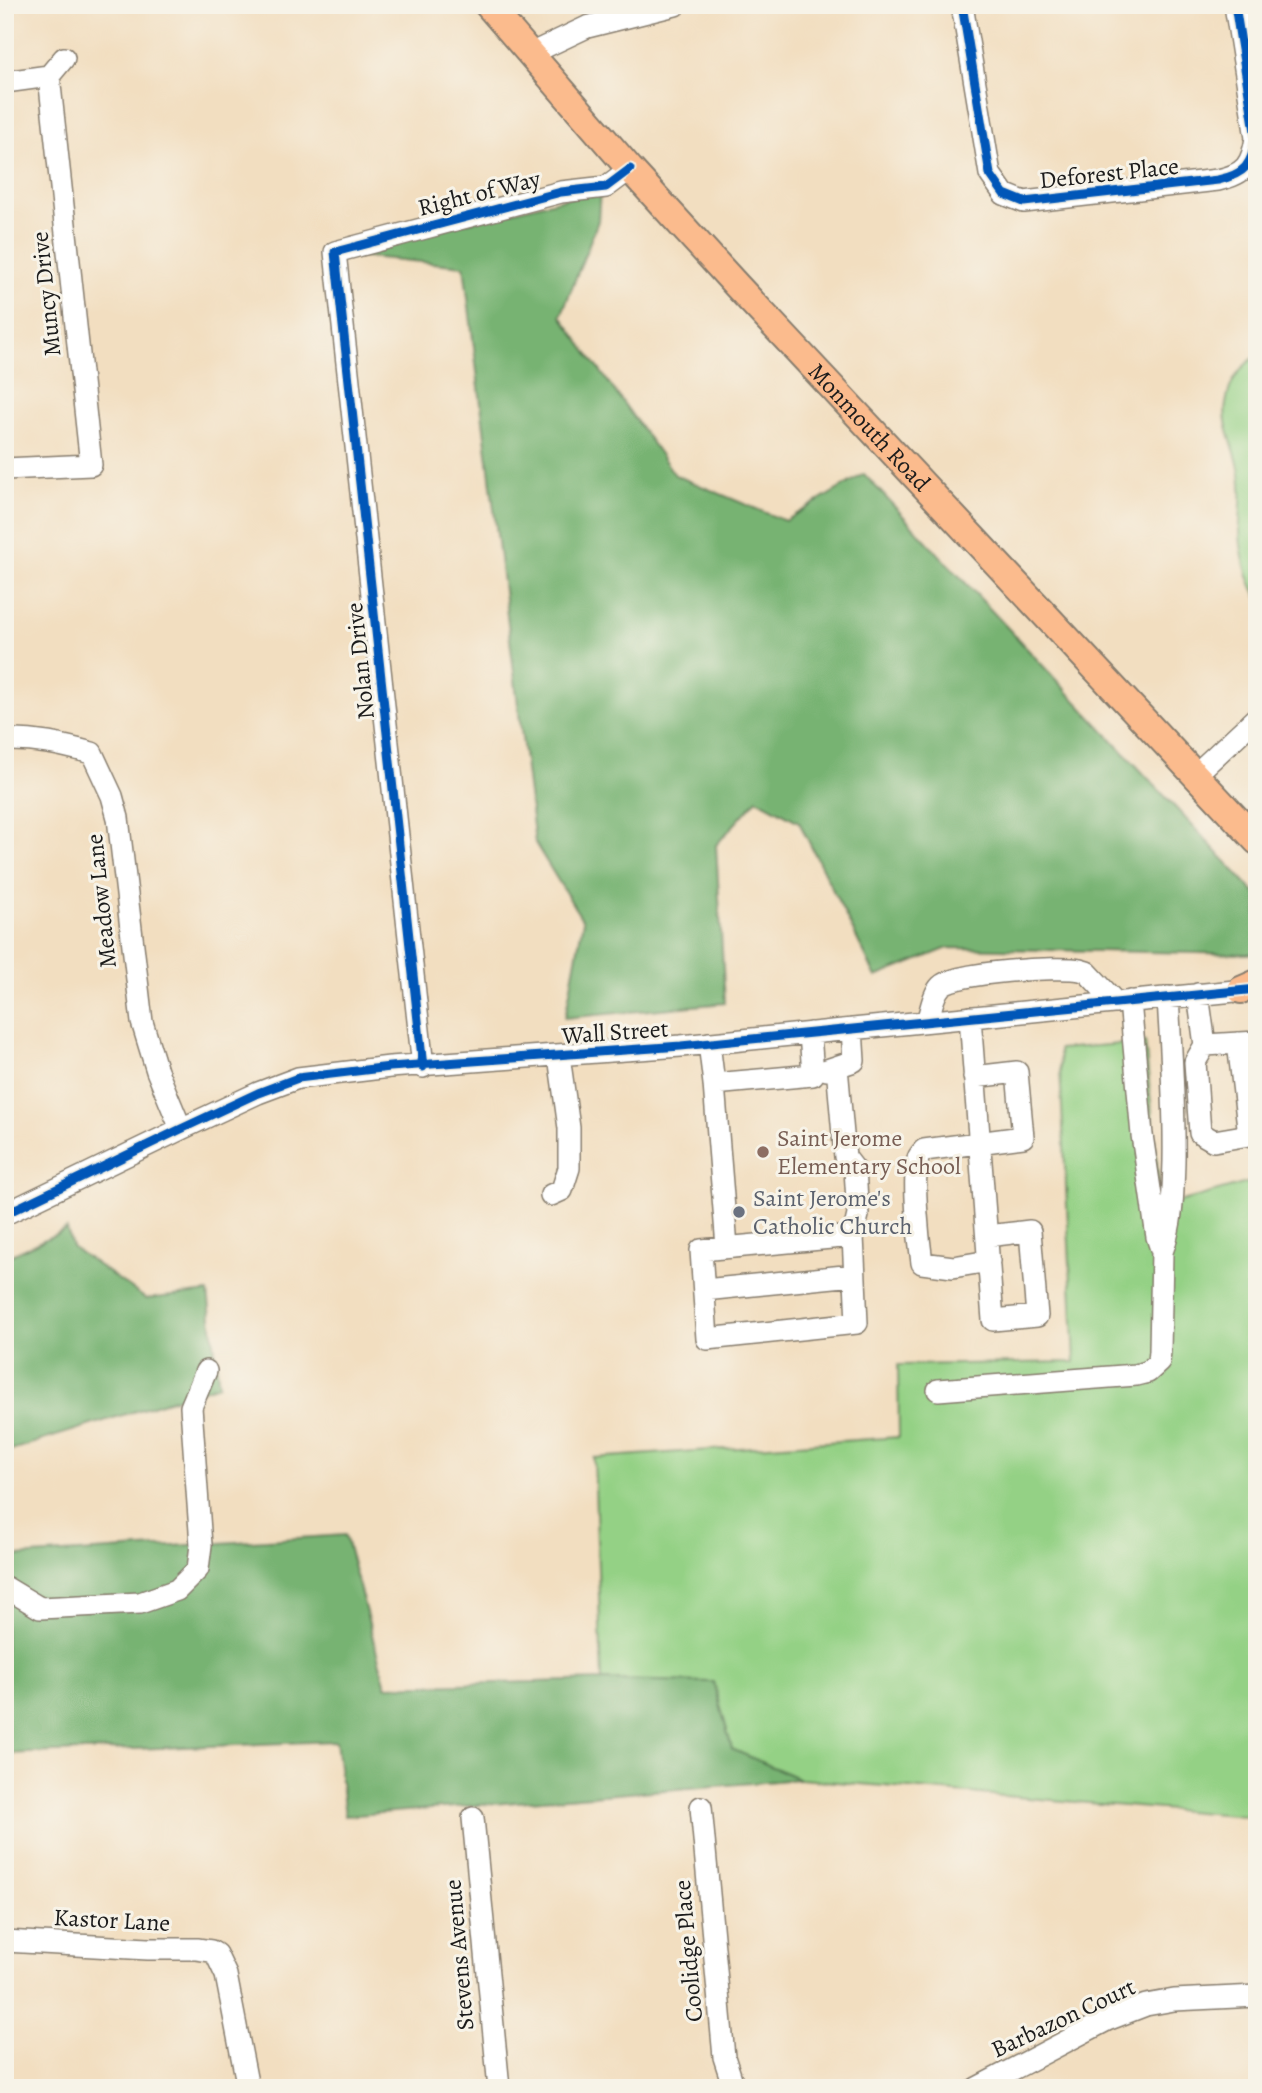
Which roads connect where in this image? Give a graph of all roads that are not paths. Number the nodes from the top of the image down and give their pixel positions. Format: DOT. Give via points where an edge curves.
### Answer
graph roads {
  1 [pos="488,5"];
  2 [pos="675,5"];
  3 [pos="962,5"];
  4 [pos="1235,5"];
  5 [pos="530,54"];
  6 [pos="64,58"];
  7 [pos="49,76"];
  8 [pos="5,82"];
  9 [pos="630,169"];
  10 [pos="335,252"];
  11 [pos="5,469"];
  12 [pos="1257,717"];
  13 [pos="108,738"];
  14 [pos="5,740"];
  15 [pos="92,752"];
  16 [pos="1195,775"];
  17 [pos="1257,841"];
  18 [pos="1252,987"];
  19 [pos="1198,994"];
  20 [pos="1168,997"];
  21 [pos="1123,1002"];
  22 [pos="970,1017"];
  23 [pos="927,1021"];
  24 [pos="852,1029"];
  25 [pos="810,1033"];
  26 [pos="1247,1042"];
  27 [pos="709,1043"];
  28 [pos="1205,1045"];
  29 [pos="559,1056"];
  30 [pos="423,1067"];
  31 [pos="837,1067"];
  32 [pos="813,1075"];
  33 [pos="974,1077"];
  34 [pos="714,1084"];
  35 [pos="181,1129"];
  36 [pos="1253,1135"];
  37 [pos="979,1141"];
  38 [pos="551,1195"];
  39 [pos="5,1213"];
  40 [pos="855,1225"];
  41 [pos="987,1236"];
  42 [pos="727,1247"];
  43 [pos="1162,1252"];
  44 [pos="989,1261"];
  45 [pos="855,1275"];
  46 [pos="704,1290"];
  47 [pos="206,1371"];
  48 [pos="938,1390"];
  49 [pos="5,1587"];
  50 [pos="701,1807"];
  51 [pos="473,1818"];
  52 [pos="5,1941"];
  53 [pos="1257,1996"];
  54 [pos="248,2088"];
  55 [pos="499,2088"];
  56 [pos="734,2088"];
  57 [pos="977,2088"];
  1 -- 5 [label="main road, Monmouth Road"];
  2 -- 5 [label="street" via="587,27"];
  3 -- 4 [label="street, Deforest Place" via="990,174 1004,194 1024,201 1218,180 1242,172 1254,153 1256,138"];
  5 -- 9 [label="main road, Monmouth Road"];
  6 -- 7 [label="street"];
  7 -- 8 [label="street"];
  7 -- 11 [label="street, Muncy Drive" via="99,471"];
  9 -- 10 [label="street, Right of Way" via="606,187 561,192"];
  9 -- 16 [label="main road, Monmouth Road"];
  10 -- 30 [label="street, Nolan Drive"];
  12 -- 16 [label="street"];
  13 -- 15 [label="street"];
  14 -- 15 [label="street" via="48,741"];
  15 -- 35 [label="street, Meadow Lane" via="118,818 142,1022"];
  16 -- 17 [label="main road, Monmouth Road"];
  18 -- 19 [label="street, Wall Street"];
  19 -- 20 [label="street, Wall Street"];
  19 -- 28 [label="street"];
  20 -- 21 [label="street, Wall Street"];
  20 -- 43 [label="street" via="1174,1178 1171,1228"];
  21 -- 22 [label="street, Wall Street"];
  21 -- 23 [label="street" via="1087,972 1015,970 947,982 937,992"];
  21 -- 43 [label="street"];
  22 -- 23 [label="street, Wall Street"];
  22 -- 33 [label="street"];
  23 -- 24 [label="street, Wall Street"];
  24 -- 25 [label="street, Wall Street"];
  24 -- 31 [label="street" via="854,1061"];
  25 -- 27 [label="street, Wall Street"];
  25 -- 32 [label="street"];
  26 -- 28 [label="street"];
  26 -- 36 [label="street"];
  27 -- 29 [label="street, Wall Street"];
  27 -- 34 [label="street"];
  28 -- 36 [label="street" via="1195,1062 1200,1133 1213,1141"];
  29 -- 30 [label="street, Wall Street"];
  29 -- 38 [label="street" via="569,1128 569,1168 562,1190"];
  30 -- 35 [label="street, Wall Street" via="298,1078"];
  31 -- 32 [label="street"];
  31 -- 40 [label="street" via="845,1157 855,1170"];
  32 -- 34 [label="street"];
  33 -- 37 [label="street"];
  33 -- 37 [label="street" via="1017,1072 1023,1137"];
  34 -- 42 [label="street"];
  35 -- 39 [label="street, Wall Street"];
  37 -- 41 [label="street"];
  37 -- 44 [label="street" via="924,1150 918,1158 919,1240 922,1263 953,1266"];
  40 -- 42 [label="street"];
  40 -- 45 [label="street"];
  41 -- 44 [label="street"];
  41 -- 44 [label="street" via="1030,1231 1037,1316 993,1320"];
  42 -- 46 [label="street" via="701,1250"];
  43 -- 48 [label="street" via="1159,1362 1147,1372"];
  45 -- 46 [label="street"];
  45 -- 46 [label="street" via="857,1323 708,1339"];
  47 -- 49 [label="street" via="191,1407 201,1545 198,1569 177,1590 140,1603 40,1608"];
  50 -- 56 [label="street, Coolidge Place" via="724,2057"];
  51 -- 55 [label="street, Stevens Avenue"];
  52 -- 54 [label="street, Kastor Lane" via="216,1954 226,1975"];
  53 -- 57 [label="street, Barbazon Court" via="1146,2005 1107,2020"];
}
